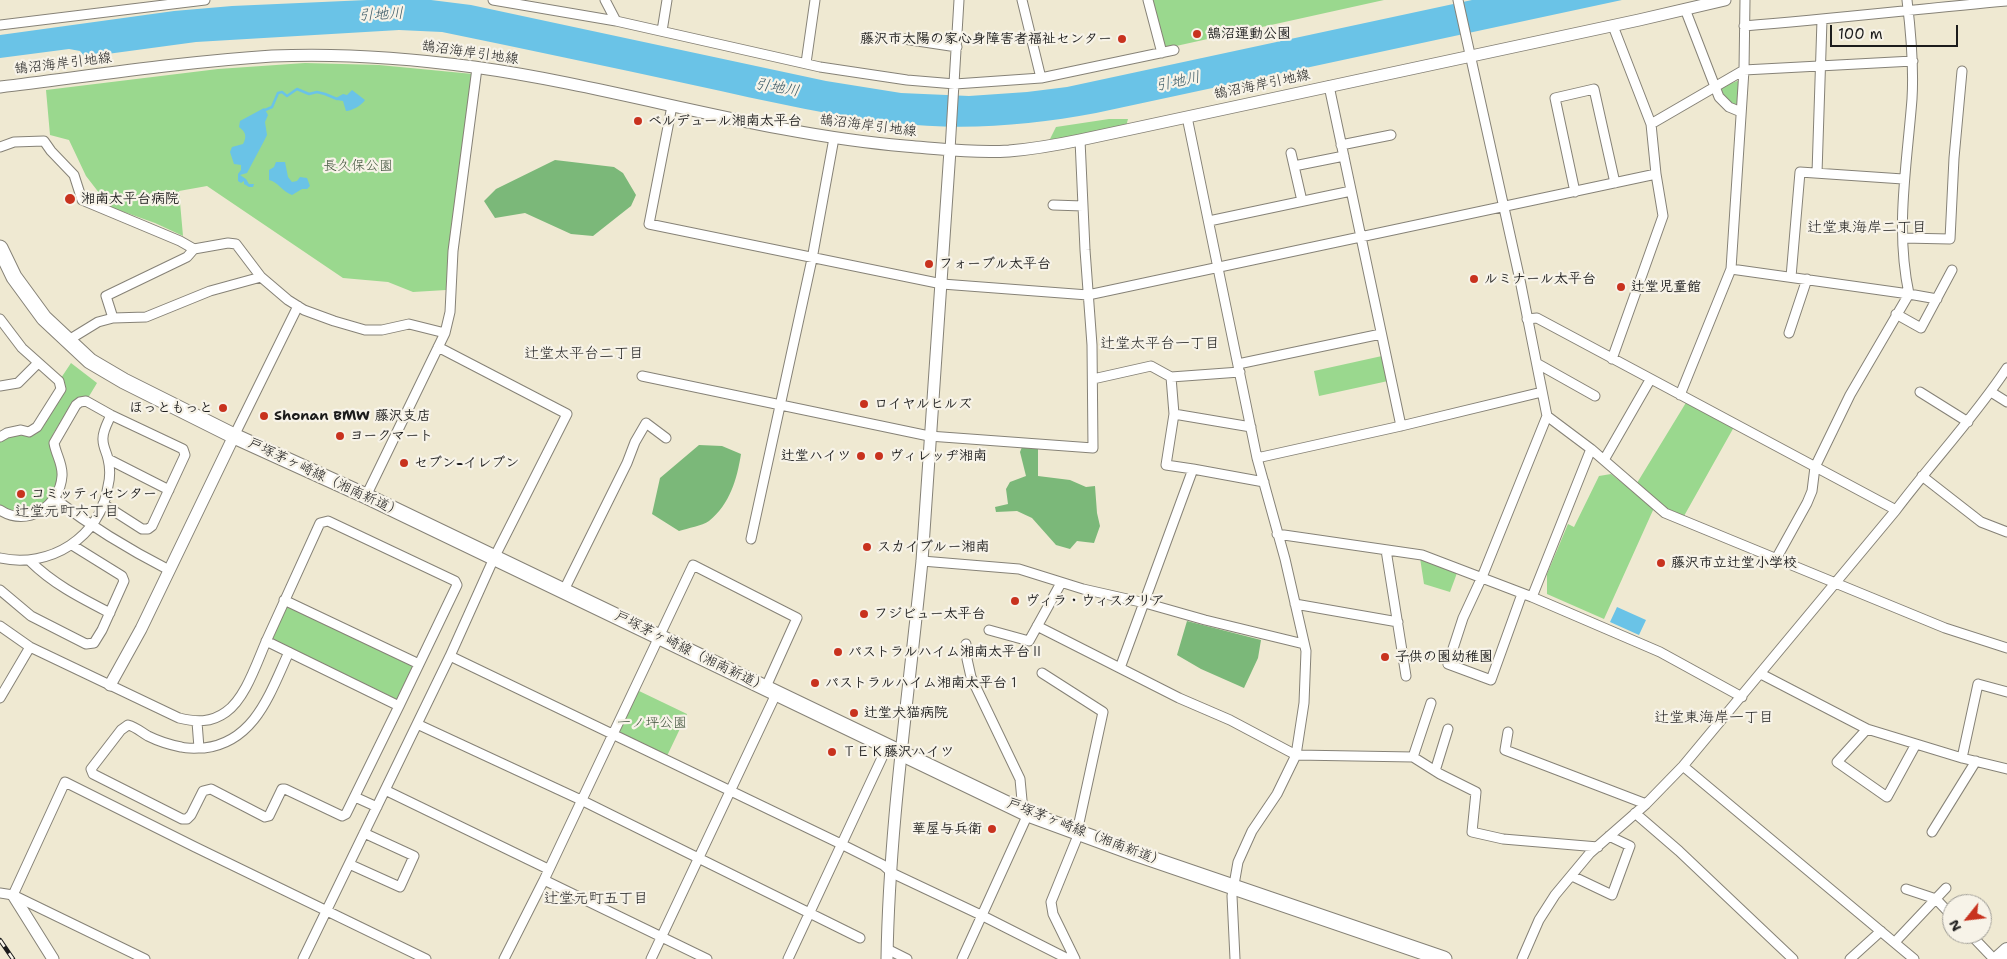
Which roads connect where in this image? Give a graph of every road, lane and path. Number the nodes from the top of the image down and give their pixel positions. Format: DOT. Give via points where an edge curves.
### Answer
graph roads {
  1 [pos="197,0"];
  2 [pos="205,0"];
  3 [pos="493,0"];
  4 [pos="605,0"];
  5 [pos="666,0"];
  6 [pos="815,0"];
  7 [pos="959,0"];
  8 [pos="1022,0"];
  9 [pos="1148,0"];
  10 [pos="1458,0"];
  11 [pos="1725,0"];
  12 [pos="1745,0"];
  13 [pos="2007,1"];
  14 [pos="542,4"];
  15 [pos="1908,5"];
  16 [pos="1685,9"];
  17 [pos="1822,20"];
  18 [pos="616,21"];
  19 [pos="0,25"];
  20 [pos="1613,26"];
  21 [pos="1744,26"];
  22 [pos="662,31"];
  23 [pos="904,39"];
  24 [pos="957,47"];
  25 [pos="1174,50"];
  26 [pos="1470,52"];
  27 [pos="1162,53"];
  28 [pos="1913,61"];
  29 [pos="806,63"];
  30 [pos="1820,66"];
  31 [pos="477,68"];
  32 [pos="1744,70"];
  33 [pos="1962,71"];
  34 [pos="1041,78"];
  35 [pos="955,84"];
  36 [pos="1329,86"];
  37 [pos="0,88"];
  38 [pos="1714,88"];
  39 [pos="672,106"];
  40 [pos="1741,112"];
  41 [pos="1187,116"];
  42 [pos="1651,124"];
  43 [pos="1390,135"];
  44 [pos="834,138"];
  45 [pos="1080,140"];
  46 [pos="1341,145"];
  47 [pos="0,147"];
  48 [pos="950,150"];
  49 [pos="1292,153"];
  50 [pos="1344,156"];
  51 [pos="1294,166"];
  52 [pos="1817,173"];
  53 [pos="1656,174"];
  54 [pos="1903,179"];
  55 [pos="1615,183"];
  56 [pos="1351,191"];
  57 [pos="1575,192"];
  58 [pos="1302,202"];
  59 [pos="1053,205"];
  60 [pos="1083,206"];
  61 [pos="1504,208"];
  62 [pos="1209,221"];
  63 [pos="1360,237"];
  64 [pos="1903,238"];
  65 [pos="194,249"];
  66 [pos="1,253"];
  67 [pos="812,259"];
  68 [pos="1218,267"];
  69 [pos="1731,269"];
  70 [pos="1952,270"];
  71 [pos="261,277"];
  72 [pos="1791,277"];
  73 [pos="1807,280"];
  74 [pos="942,284"];
  75 [pos="1909,294"];
  76 [pos="1088,295"];
  77 [pos="1937,299"];
  78 [pos="298,306"];
  79 [pos="1896,314"];
  80 [pos="113,318"];
  81 [pos="0,319"];
  82 [pos="1527,319"];
  83 [pos="445,333"];
  84 [pos="1381,334"];
  85 [pos="1790,334"];
  86 [pos="67,341"];
  87 [pos="438,347"];
  88 [pos="1612,359"];
  89 [pos="38,363"];
  90 [pos="1538,364"];
  91 [pos="1239,368"];
  92 [pos="2007,368"];
  93 [pos="642,376"];
  94 [pos="1171,377"];
  95 [pos="1093,379"];
  96 [pos="1650,380"];
  97 [pos="0,386"];
  98 [pos="1542,392"];
  99 [pos="1920,392"];
  100 [pos="1991,392"];
  101 [pos="1680,395"];
  102 [pos="1595,396"];
  103 [pos="2007,402"];
  104 [pos="781,405"];
  105 [pos="1174,414"];
  106 [pos="111,415"];
  107 [pos="1547,416"];
  108 [pos="1968,422"];
  109 [pos="1401,426"];
  110 [pos="1251,427"];
  111 [pos="234,436"];
  112 [pos="929,436"];
  113 [pos="0,437"];
  114 [pos="666,438"];
  115 [pos="1591,449"];
  116 [pos="1257,458"];
  117 [pos="108,459"];
  118 [pos="1604,460"];
  119 [pos="1815,467"];
  120 [pos="1193,469"];
  121 [pos="1922,476"];
  122 [pos="1264,482"];
  123 [pos="169,490"];
  124 [pos="366,496"];
  125 [pos="55,499"];
  126 [pos="103,504"];
  127 [pos="0,510"];
  128 [pos="1896,510"];
  129 [pos="91,526"];
  130 [pos="2007,532"];
  131 [pos="1277,534"];
  132 [pos="751,539"];
  133 [pos="72,545"];
  134 [pos="1386,550"];
  135 [pos="0,558"];
  136 [pos="494,558"];
  137 [pos="1776,559"];
  138 [pos="30,561"];
  139 [pos="922,561"];
  140 [pos="169,570"];
  141 [pos="1482,578"];
  142 [pos="1061,582"];
  143 [pos="1834,583"];
  144 [pos="0,590"];
  145 [pos="564,590"];
  146 [pos="1522,594"];
  147 [pos="1532,597"];
  148 [pos="284,600"];
  149 [pos="1145,603"];
  150 [pos="1295,604"];
  151 [pos="110,613"];
  152 [pos="1398,622"];
  153 [pos="0,626"];
  154 [pos="1037,626"];
  155 [pos="989,630"];
  156 [pos="659,637"];
  157 [pos="266,641"];
  158 [pos="966,644"];
  159 [pos="1304,644"];
  160 [pos="30,647"];
  161 [pos="2007,648"];
  162 [pos="289,652"];
  163 [pos="450,656"];
  164 [pos="419,664"];
  165 [pos="1120,668"];
  166 [pos="1042,673"];
  167 [pos="1761,674"];
  168 [pos="1406,676"];
  169 [pos="110,685"];
  170 [pos="771,691"];
  171 [pos="2007,692"];
  172 [pos="1742,697"];
  173 [pos="0,698"];
  174 [pos="1431,704"];
  175 [pos="399,706"];
  176 [pos="197,722"];
  177 [pos="417,724"];
  178 [pos="1448,729"];
  179 [pos="1867,729"];
  180 [pos="1508,732"];
  181 [pos="612,734"];
  182 [pos="1916,744"];
  183 [pos="887,747"];
  184 [pos="199,748"];
  185 [pos="901,755"];
  186 [pos="1296,755"];
  187 [pos="1413,757"];
  188 [pos="1962,758"];
  189 [pos="1976,761"];
  190 [pos="1683,766"];
  191 [pos="2007,767"];
  192 [pos="1435,771"];
  193 [pos="385,790"];
  194 [pos="731,791"];
  195 [pos="355,797"];
  196 [pos="581,800"];
  197 [pos="1646,804"];
  198 [pos="377,807"];
  199 [pos="1026,813"];
  200 [pos="1635,813"];
  201 [pos="1078,832"];
  202 [pos="1932,832"];
  203 [pos="364,833"];
  204 [pos="1609,836"];
  205 [pos="841,844"];
  206 [pos="1598,847"];
  207 [pos="698,859"];
  208 [pos="350,864"];
  209 [pos="548,869"];
  210 [pos="892,874"];
  211 [pos="1572,876"];
  212 [pos="544,880"];
  213 [pos="1234,886"];
  214 [pos="1946,888"];
  215 [pos="1906,889"];
  216 [pos="0,893"];
  217 [pos="13,895"];
  218 [pos="1936,899"];
  219 [pos="1942,905"];
  220 [pos="326,911"];
  221 [pos="809,913"];
  222 [pos="982,916"];
  223 [pos="1881,931"];
  224 [pos="662,937"];
  225 [pos="860,938"];
  226 [pos="1895,942"];
  227 [pos="1980,944"];
  228 [pos="2007,950"];
  229 [pos="887,954"];
  230 [pos="1233,957"];
  231 [pos="53,959"];
  232 [pos="145,959"];
  233 [pos="303,959"];
  234 [pos="426,959"];
  235 [pos="504,959"];
  236 [pos="651,959"];
  237 [pos="707,959"];
  238 [pos="788,959"];
  239 [pos="907,959"];
  240 [pos="962,959"];
  241 [pos="1068,959"];
  242 [pos="1075,959"];
  243 [pos="1444,959"];
  244 [pos="1522,959"];
  245 [pos="1793,959"];
  246 [pos="1850,959"];
  247 [pos="1914,959"];
  248 [pos="1996,959"];
  1 -- 2 [label="street"];
  1 -- 19 [label="street"];
  3 -- 14 [label="street"];
  4 -- 18 [label="street"];
  5 -- 22 [label="street"];
  6 -- 29 [label="street"];
  7 -- 24 [label="street"];
  8 -- 34 [label="street"];
  9 -- 27 [label="street"];
  10 -- 26 [label="street"];
  11 -- 16 [label="street, 鵠沼海岸引地線"];
  12 -- 21 [label="street"];
  13 -- 15 [label="street"];
  14 -- 18 [label="street"];
  15 -- 17 [label="street"];
  15 -- 28 [label="street"];
  16 -- 20 [label="street, 鵠沼海岸引地線"];
  16 -- 38 [label="street"];
  17 -- 21 [label="street"];
  17 -- 30 [label="street"];
  18 -- 22 [label="street"];
  20 -- 26 [label="street, 鵠沼海岸引地線"];
  20 -- 42 [label="street"];
  21 -- 32 [label="street"];
  22 -- 29 [label="street"];
  23 -- 24 [label="street"];
  24 -- 35 [label="street"];
  25 -- 27 [label="street"];
  26 -- 36 [label="street, 鵠沼海岸引地線"];
  26 -- 61 [label="street"];
  27 -- 34 [label="street"];
  28 -- 30 [label="street"];
  28 -- 54 [label="street"];
  29 -- 35 [label="street" via="907,80"];
  30 -- 32 [label="street"];
  30 -- 52 [label="street"];
  31 -- 37 [label="street, 鵠沼海岸引地線" via="374,57 275,56"];
  31 -- 39 [label="street, 鵠沼海岸引地線"];
  31 -- 83 [label="street"];
  32 -- 38 [label="street"];
  32 -- 40 [label="street"];
  33 -- 64 [label="street" via="1950,239"];
  34 -- 35 [label="street"];
  35 -- 48 [label="street"];
  36 -- 41 [label="street, 鵠沼海岸引地線"];
  36 -- 46 [label="street"];
  38 -- 40 [label="street" via="1723,102"];
  38 -- 42 [label="street"];
  39 -- 44 [label="street, 鵠沼海岸引地線"];
  39 -- 67 [label="street" via="649,224"];
  40 -- 69 [label="street"];
  41 -- 45 [label="street, 鵠沼海岸引地線"];
  41 -- 62 [label="street"];
  42 -- 53 [label="street"];
  43 -- 46 [label="street"];
  44 -- 48 [label="street, 鵠沼海岸引地線"];
  44 -- 67 [label="street"];
  45 -- 48 [label="street, 鵠沼海岸引地線" via="1012,150"];
  45 -- 60 [label="street"];
  46 -- 50 [label="street"];
  47 -- 65 [label="street" via="14,142 44,141 74,175 82,200"];
  48 -- 74 [label="street"];
  49 -- 51 [label="street"];
  50 -- 51 [label="street"];
  50 -- 56 [label="street"];
  51 -- 58 [label="street"];
  52 -- 54 [label="street"];
  52 -- 72 [label="street" via="1800,172"];
  53 -- 55 [label="street"];
  53 -- 88 [label="street" via="1663,216"];
  54 -- 64 [label="street"];
  55 -- 57 [label="street"];
  55 -- 57 [label="street" via="1594,89 1555,98"];
  56 -- 58 [label="street"];
  56 -- 63 [label="street"];
  57 -- 61 [label="street"];
  58 -- 62 [label="street"];
  59 -- 60 [label="street"];
  60 -- 76 [label="street"];
  61 -- 63 [label="street"];
  61 -- 82 [label="street"];
  62 -- 68 [label="street"];
  63 -- 68 [label="street"];
  63 -- 84 [label="street"];
  64 -- 75 [label="street"];
  65 -- 71 [label="street" via="236,244"];
  65 -- 80 [label="street" via="187,258 106,296"];
  66 -- 86 [label="main road, 戸塚茅ヶ崎線（湘南新道）" via="27,296"];
  67 -- 74 [label="street"];
  67 -- 104 [label="street"];
  68 -- 76 [label="street"];
  68 -- 91 [label="street"];
  69 -- 72 [label="street"];
  69 -- 101 [label="street"];
  70 -- 77 [label="street"];
  71 -- 78 [label="street"];
  71 -- 80 [label="street" via="216,289 146,317"];
  72 -- 73 [label="street"];
  73 -- 75 [label="street"];
  73 -- 85 [label="street"];
  74 -- 76 [label="street"];
  74 -- 112 [label="street"];
  75 -- 77 [label="street"];
  75 -- 79 [label="street"];
  76 -- 95 [label="street"];
  77 -- 79 [label="street" via="1921,328"];
  78 -- 83 [label="street" via="365,330 409,324"];
  78 -- 111 [label="street"];
  79 -- 119 [label="street" via="1850,395"];
  80 -- 86 [label="street" via="98,322"];
  81 -- 89 [label="street"];
  82 -- 88 [label="street" via="1537,318"];
  82 -- 90 [label="street"];
  83 -- 87 [label="street"];
  84 -- 91 [label="street"];
  84 -- 109 [label="street"];
  86 -- 111 [label="main road, 戸塚茅ヶ崎線（湘南新道）" via="90,361 124,381"];
  87 -- 124 [label="street"];
  87 -- 136 [label="street" via="568,414"];
  88 -- 96 [label="street"];
  89 -- 97 [label="street" via="18,383"];
  89 -- 113 [label="street" via="59,381 61,389 37,428"];
  90 -- 98 [label="street"];
  90 -- 102 [label="street"];
  91 -- 94 [label="street"];
  91 -- 110 [label="street"];
  92 -- 100 [label="street"];
  93 -- 104 [label="street"];
  94 -- 95 [label="street" via="1151,366"];
  94 -- 105 [label="street"];
  95 -- 112 [label="street" via="1093,448"];
  96 -- 101 [label="street"];
  96 -- 118 [label="street"];
  98 -- 107 [label="street"];
  98 -- 109 [label="street"];
  99 -- 108 [label="street"];
  100 -- 103 [label="street"];
  100 -- 108 [label="street"];
  101 -- 119 [label="street"];
  104 -- 112 [label="street"];
  104 -- 132 [label="street"];
  105 -- 110 [label="street"];
  105 -- 120 [label="street" via="1166,465"];
  106 -- 117 [label="street" via="103,440"];
  106 -- 123 [label="street" via="183,449 186,455"];
  106 -- 125 [label="street" via="86,401 76,405 54,443 63,474"];
  107 -- 115 [label="street"];
  107 -- 141 [label="street"];
  108 -- 121 [label="street"];
  109 -- 116 [label="street"];
  110 -- 116 [label="street"];
  111 -- 124 [label="main road, 戸塚茅ヶ崎線（湘南新道）"];
  111 -- 140 [label="street"];
  112 -- 139 [label="street"];
  114 -- 145 [label="street" via="646,424"];
  115 -- 118 [label="street"];
  115 -- 147 [label="street"];
  116 -- 122 [label="street"];
  117 -- 123 [label="street"];
  117 -- 126 [label="street" via="108,488"];
  118 -- 137 [label="street" via="1665,512"];
  119 -- 128 [label="street"];
  119 -- 137 [label="street" via="1812,491"];
  120 -- 122 [label="street"];
  120 -- 149 [label="street"];
  121 -- 128 [label="street"];
  121 -- 130 [label="street" via="1982,522"];
  122 -- 131 [label="street"];
  123 -- 126 [label="street" via="148,529 142,529"];
  124 -- 136 [label="main road, 戸塚茅ヶ崎線（湘南新道）"];
  125 -- 127 [label="street" via="29,516 6,514"];
  125 -- 129 [label="street"];
  126 -- 129 [label="street"];
  128 -- 143 [label="street"];
  129 -- 133 [label="street"];
  129 -- 140 [label="street"];
  131 -- 134 [label="street"];
  131 -- 150 [label="street"];
  133 -- 138 [label="street"];
  133 -- 151 [label="street" via="122,576 124,581"];
  134 -- 141 [label="street" via="1422,555"];
  134 -- 152 [label="street"];
  135 -- 138 [label="street"];
  136 -- 145 [label="main road, 戸塚茅ヶ崎線（湘南新道）"];
  136 -- 163 [label="street"];
  137 -- 143 [label="street"];
  138 -- 151 [label="street" via="62,586"];
  139 -- 142 [label="street" via="1019,569"];
  139 -- 185 [label="street"];
  140 -- 169 [label="street"];
  141 -- 146 [label="street"];
  141 -- 146 [label="street" via="1463,618 1448,664 1491,680"];
  142 -- 149 [label="street"];
  142 -- 154 [label="street"];
  143 -- 161 [label="street" via="1945,628"];
  143 -- 167 [label="street"];
  144 -- 151 [label="street" via="31,616 86,644 94,643"];
  145 -- 156 [label="main road, 戸塚茅ヶ崎線（湘南新道）"];
  146 -- 147 [label="street"];
  147 -- 172 [label="street" via="1660,652"];
  148 -- 157 [label="street"];
  148 -- 164 [label="street"];
  148 -- 164 [label="street" via="320,523 328,521 337,525 458,585"];
  149 -- 159 [label="street"];
  149 -- 165 [label="street"];
  150 -- 152 [label="street"];
  150 -- 159 [label="street"];
  152 -- 168 [label="street"];
  153 -- 160 [label="street"];
  154 -- 155 [label="street" via="1029,641"];
  154 -- 165 [label="street"];
  156 -- 170 [label="main road, 戸塚茅ヶ崎線（湘南新道）"];
  156 -- 170 [label="street" via="694,565 797,618"];
  156 -- 181 [label="street"];
  157 -- 162 [label="street"];
  157 -- 176 [label="street" via="235,704 226,713"];
  158 -- 199 [label="street" via="971,677 1020,779"];
  159 -- 186 [label="street" via="1304,703"];
  160 -- 169 [label="street"];
  160 -- 173 [label="street"];
  162 -- 175 [label="street"];
  162 -- 184 [label="street" via="250,726 231,740 214,747"];
  163 -- 177 [label="street"];
  163 -- 181 [label="street"];
  164 -- 175 [label="street"];
  165 -- 186 [label="street"];
  166 -- 201 [label="street" via="1103,712"];
  167 -- 172 [label="street"];
  167 -- 179 [label="street"];
  169 -- 176 [label="street" via="179,718"];
  170 -- 183 [label="main road, 戸塚茅ヶ崎線（湘南新道）"];
  170 -- 194 [label="street"];
  171 -- 188 [label="street" via="1978,684"];
  172 -- 190 [label="street"];
  174 -- 187 [label="street"];
  175 -- 195 [label="street"];
  176 -- 184 [label="street"];
  177 -- 193 [label="street"];
  177 -- 196 [label="street"];
  178 -- 192 [label="street"];
  179 -- 182 [label="street"];
  179 -- 182 [label="street" via="1837,762 1887,797"];
  180 -- 197 [label="street" via="1505,750"];
  181 -- 194 [label="street"];
  181 -- 196 [label="street"];
  182 -- 188 [label="street"];
  183 -- 185 [label="main road, 戸塚茅ヶ崎線（湘南新道）"];
  183 -- 205 [label="street"];
  184 -- 195 [label="street" via="183,748 128,725 91,768 93,774 182,819 191,815 206,789 265,817 282,789 286,788 342,816"];
  185 -- 199 [label="main road, 戸塚茅ヶ崎線（湘南新道）"];
  185 -- 210 [label="street"];
  186 -- 187 [label="street"];
  186 -- 213 [label="street" via="1252,831 1238,862"];
  187 -- 192 [label="street"];
  188 -- 189 [label="street"];
  189 -- 191 [label="street"];
  189 -- 202 [label="street"];
  190 -- 197 [label="street"];
  190 -- 223 [label="street"];
  192 -- 206 [label="street" via="1476,792 1472,832 1503,839"];
  193 -- 198 [label="street"];
  193 -- 209 [label="street"];
  194 -- 205 [label="street"];
  194 -- 207 [label="street"];
  195 -- 198 [label="street"];
  196 -- 207 [label="street"];
  196 -- 209 [label="street"];
  197 -- 200 [label="street"];
  198 -- 203 [label="street"];
  199 -- 201 [label="main road, 戸塚茅ヶ崎線（湘南新道）"];
  199 -- 222 [label="street"];
  200 -- 204 [label="street"];
  200 -- 245 [label="street"];
  201 -- 213 [label="main road, 戸塚茅ヶ崎線（湘南新道）"];
  201 -- 242 [label="street" via="1051,902 1053,914"];
  203 -- 208 [label="street"];
  203 -- 208 [label="street" via="414,856 400,887"];
  204 -- 206 [label="street"];
  204 -- 211 [label="street" via="1630,846 1612,896"];
  205 -- 210 [label="street" via="883,865"];
  205 -- 221 [label="street"];
  206 -- 211 [label="street"];
  207 -- 221 [label="street"];
  207 -- 224 [label="street"];
  208 -- 220 [label="street"];
  209 -- 212 [label="street"];
  210 -- 222 [label="street"];
  210 -- 229 [label="street"];
  211 -- 244 [label="street" via="1539,920"];
  212 -- 224 [label="street"];
  212 -- 235 [label="street"];
  213 -- 230 [label="street"];
  213 -- 243 [label="main road, 戸塚茅ヶ崎線（湘南新道）"];
  214 -- 218 [label="street"];
  215 -- 218 [label="street"];
  216 -- 217 [label="street"];
  217 -- 220 [label="street" via="65,782"];
  217 -- 231 [label="street"];
  217 -- 232 [label="street"];
  218 -- 219 [label="street"];
  218 -- 226 [label="street"];
  220 -- 233 [label="street"];
  220 -- 234 [label="street"];
  221 -- 225 [label="street"];
  221 -- 238 [label="street"];
  222 -- 240 [label="street"];
  222 -- 241 [label="street"];
  223 -- 226 [label="street"];
  223 -- 246 [label="street"];
  224 -- 236 [label="street"];
  224 -- 237 [label="street"];
  226 -- 247 [label="street"];
  227 -- 248 [label="street"];
  228 -- 248 [label="main road"];
  229 -- 239 [label="street"];
}
